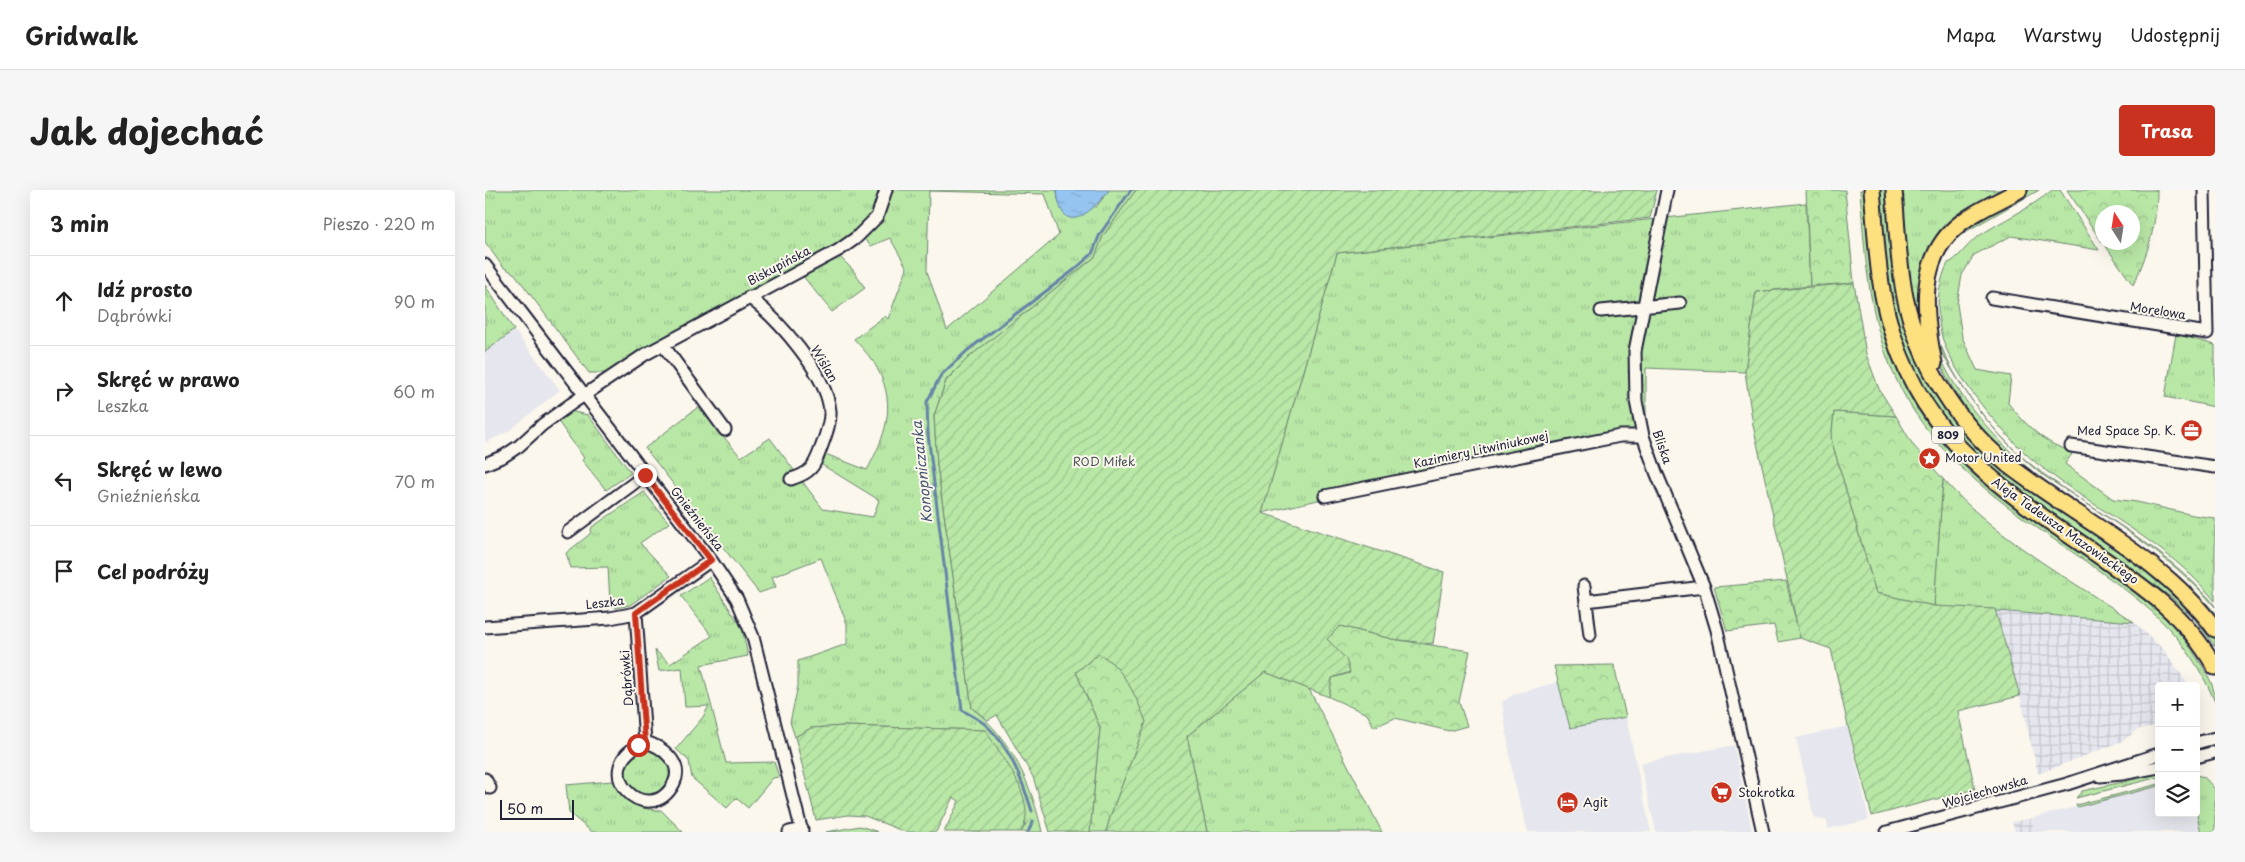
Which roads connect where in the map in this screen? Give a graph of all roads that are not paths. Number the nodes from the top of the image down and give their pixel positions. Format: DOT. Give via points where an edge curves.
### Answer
graph roads {
  1 [pos="885,190"];
  2 [pos="1667,190"];
  3 [pos="1872,190"];
  4 [pos="1894,190"];
  5 [pos="2019,190"];
  6 [pos="2204,190"];
  7 [pos="485,265"];
  8 [pos="749,297"];
  9 [pos="1991,298"];
  10 [pos="1680,304"];
  11 [pos="1643,307"];
  12 [pos="1601,311"];
  13 [pos="2211,334"];
  14 [pos="663,345"];
  15 [pos="1938,384"];
  16 [pos="584,395"];
  17 [pos="725,430"];
  18 [pos="1643,436"];
  19 [pos="2071,446"];
  20 [pos="485,464"];
  21 [pos="2215,467"];
  22 [pos="645,475"];
  23 [pos="791,479"];
  24 [pos="1325,496"];
  25 [pos="568,532"];
  26 [pos="711,560"];
  27 [pos="1584,586"];
  28 [pos="1704,587"];
  29 [pos="1585,601"];
  30 [pos="636,613"];
  31 [pos="485,627"];
  32 [pos="2215,629"];
  33 [pos="1590,635"];
  34 [pos="2215,667"];
  35 [pos="2215,738"];
  36 [pos="645,742"];
  37 [pos="2200,742"];
  38 [pos="2215,752"];
  39 [pos="2155,755"];
  40 [pos="2200,756"];
  41 [pos="2155,767"];
  42 [pos="2089,777"];
  43 [pos="802,831"];
  44 [pos="789,832"];
  45 [pos="1763,832"];
  46 [pos="1887,832"];
  1 -- 8 [label="street, Biskupińska" via="877,217 856,238"];
  2 -- 11 [label="street, Bliska"];
  3 -- 34 [label="main road, Aleja Tadeusza Mazowieckiego / 809" via="1881,281 1890,324 1909,375 1936,421 1961,452 1997,484 2168,606 2189,628"];
  4 -- 15 [label="main road, Aleja Tadeusza Mazowieckiego / 809" via="1900,262 1909,313 1923,354"];
  5 -- 15 [label="main road" via="1958,225 1934,256 1926,290 1925,317"];
  6 -- 13 [label="street, Morelowa"];
  7 -- 16 [label="street, Gnieźnieńska"];
  8 -- 14 [label="street, Biskupińska"];
  8 -- 23 [label="street, Wiślan" via="789,335 825,391 830,412 825,439 812,469"];
  9 -- 13 [label="street, Morelowa"];
  10 -- 11 [label="street"];
  11 -- 12 [label="street"];
  11 -- 18 [label="street, Bliska" via="1634,369 1635,401"];
  14 -- 16 [label="street, Biskupińska"];
  14 -- 17 [label="street"];
  15 -- 32 [label="main road, Aleja Tadeusza Mazowieckiego / 809" via="1963,422 1996,456 2161,573 2188,597"];
  16 -- 20 [label="street, Biskupińska" via="519,446"];
  16 -- 22 [label="street, Gnieźnieńska"];
  18 -- 24 [label="street, Kazimiery Litwiniukowej" via="1620,436"];
  18 -- 28 [label="street, Bliska"];
  19 -- 21 [label="street"];
  22 -- 25 [label="street"];
  22 -- 26 [label="street, Gnieźnieńska"];
  26 -- 30 [label="street, Leszka"];
  26 -- 43 [label="street, Gnieźnieńska" via="737,599 753,637"];
  27 -- 29 [label="street"];
  28 -- 29 [label="street"];
  28 -- 45 [label="street, Bliska" via="1717,630"];
  29 -- 33 [label="street"];
  30 -- 31 [label="street, Leszka" via="610,618"];
  30 -- 36 [label="street, Dąbrówki"];
  35 -- 37 [label="street"];
  36 -- 36 [label="street" via="625,755 618,776 632,794 650,802 671,788 677,778 677,770 671,758 655,745"];
  38 -- 40 [label="street"];
  39 -- 42 [label="street, Wojciechowska"];
  41 -- 42 [label="street, Wojciechowska"];
  42 -- 46 [label="street, Wojciechowska"];
  43 -- 44 [label="street"];
}
